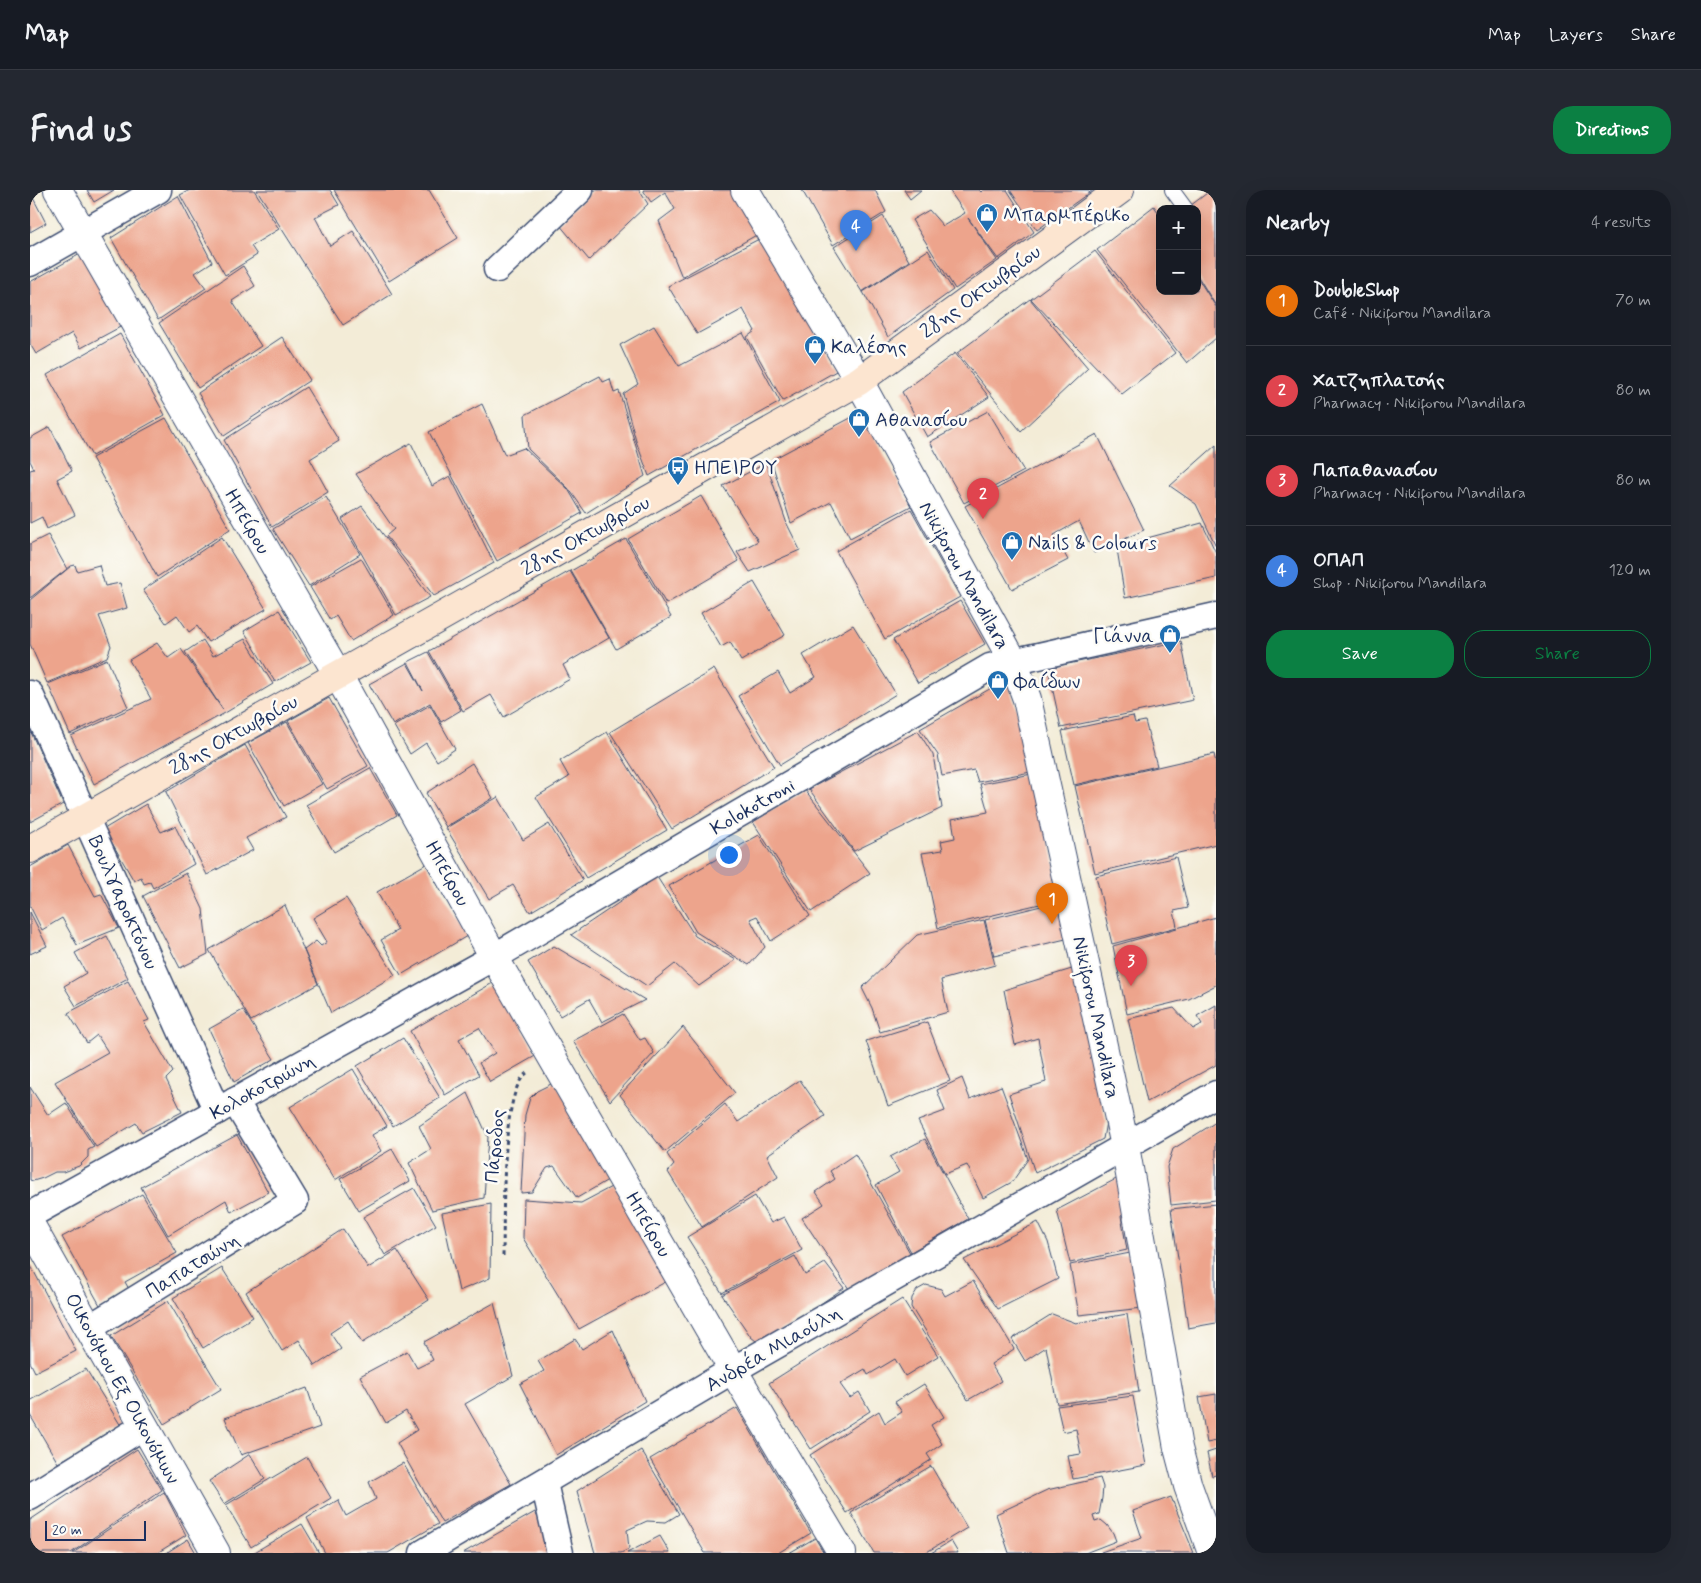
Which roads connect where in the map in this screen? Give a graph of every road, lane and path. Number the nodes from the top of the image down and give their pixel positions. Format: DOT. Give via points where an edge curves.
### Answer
graph roads {
  1 [pos="58,190"];
  2 [pos="158,190"];
  3 [pos="580,190"];
  4 [pos="745,190"];
  5 [pos="1120,190"];
  6 [pos="1172,190"];
  7 [pos="1183,205"];
  8 [pos="82,233"];
  9 [pos="30,263"];
  10 [pos="497,269"];
  11 [pos="859,380"];
  12 [pos="1216,616"];
  13 [pos="1013,661"];
  14 [pos="338,675"];
  15 [pos="30,694"];
  16 [pos="86,817"];
  17 [pos="30,849"];
  18 [pos="494,956"];
  19 [pos="552,1057"];
  20 [pos="1216,1094"];
  21 [pos="226,1106"];
  22 [pos="1126,1146"];
  23 [pos="294,1201"];
  24 [pos="30,1215"];
  25 [pos="30,1224"];
  26 [pos="503,1256"];
  27 [pos="89,1328"];
  28 [pos="734,1370"];
  29 [pos="144,1426"];
  30 [pos="544,1483"];
  31 [pos="30,1497"];
  32 [pos="216,1553"];
  33 [pos="423,1553"];
  34 [pos="560,1553"];
  35 [pos="842,1553"];
  36 [pos="1212,1553"];
  1 -- 8 [label="street, Ηπείρου"];
  2 -- 8 [label="street"];
  3 -- 10 [label="street"];
  4 -- 11 [label="street, Nikiforou Mandilara"];
  5 -- 11 [label="main road, 28ης Οκτωβρίου"];
  6 -- 7 [label="lane"];
  8 -- 9 [label="street"];
  8 -- 14 [label="street, Ηπείρου"];
  11 -- 13 [label="street, Nikiforou Mandilara"];
  11 -- 14 [label="main road, 28ης Οκτωβρίου"];
  12 -- 13 [label="street, Kolokotroni"];
  13 -- 18 [label="street, Kolokotroni" via="990,667"];
  13 -- 22 [label="street, Nikiforou Mandilara" via="1028,699"];
  14 -- 16 [label="main road, 28ης Οκτωβρίου"];
  14 -- 18 [label="street, Ηπείρου"];
  15 -- 16 [label="street, Βουλγαροκτόνου"];
  16 -- 17 [label="main road, 28ης Οκτωβρίου"];
  16 -- 21 [label="street, Βουλγαροκτόνου"];
  18 -- 19 [label="street, Ηπείρου"];
  18 -- 21 [label="street, Κολοκοτρώνη"];
  19 -- 26 [label="path, Πάροδος" via="522,1076 513,1098 505,1149"];
  19 -- 28 [label="street, Ηπείρου"];
  20 -- 22 [label="street, Ανδρέα Μιαούλη"];
  21 -- 23 [label="street, Βουλγαροκτόνου"];
  21 -- 24 [label="street, Κολοκοτρώνη"];
  22 -- 28 [label="street, Ανδρέα Μιαούλη"];
  22 -- 36 [label="street, Nikiforou Mandilara" via="1178,1448"];
  23 -- 27 [label="street, Παπατσώνη"];
  25 -- 27 [label="street, Οικονόμου Εξ Οικονόμων"];
  27 -- 29 [label="street, Οικονόμου Εξ Οικονόμων"];
  28 -- 30 [label="street, Ανδρέα Μιαούλη"];
  28 -- 35 [label="street, Ηπείρου"];
  29 -- 31 [label="street"];
  29 -- 32 [label="street, Οικονόμου Εξ Οικονόμων"];
  30 -- 33 [label="street, Ανδρέα Μιαούλη"];
  30 -- 34 [label="street"];
}
